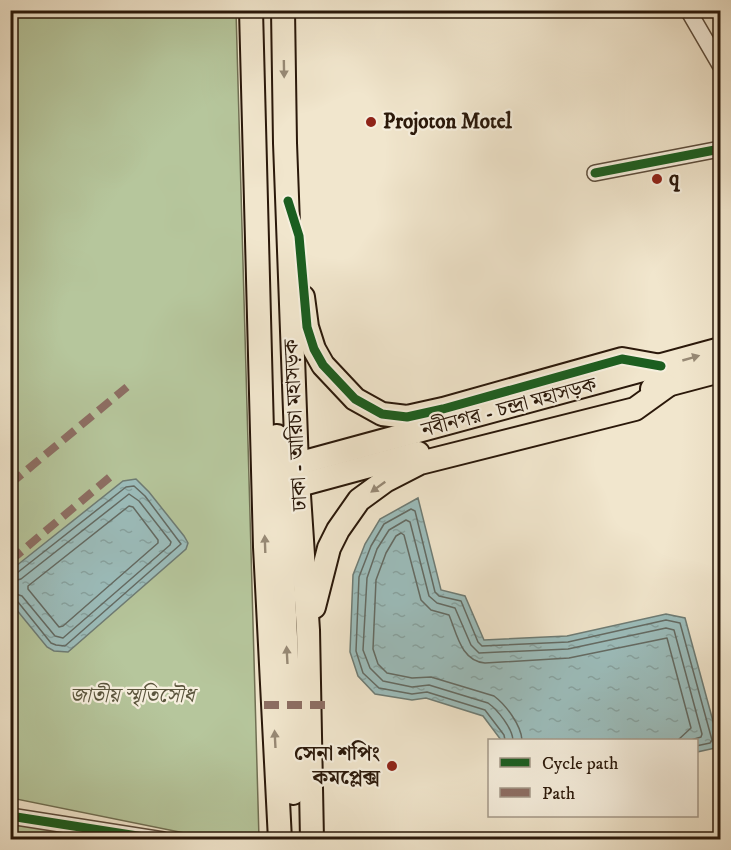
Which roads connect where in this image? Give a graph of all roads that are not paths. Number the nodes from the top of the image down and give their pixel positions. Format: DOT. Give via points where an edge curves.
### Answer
graph roads {
  1 [pos="252,10"];
  2 [pos="266,10"];
  3 [pos="283,10"];
  4 [pos="688,10"];
  5 [pos="720,65"];
  6 [pos="720,149"];
  7 [pos="595,173"];
  8 [pos="288,201"];
  9 [pos="720,350"];
  10 [pos="720,371"];
  11 [pos="664,376"];
  12 [pos="298,475"];
  13 [pos="308,630"];
  14 [pos="310,720"];
  15 [pos="10,816"];
  16 [pos="163,840"];
  17 [pos="280,840"];
  18 [pos="295,840"];
  19 [pos="312,840"];
  20 [pos="325,840"];
  17 -- 1 [label="highway, one-way" via="265,547"];
  2 -- 12 [label="highway"];
  3 -- 8 [label="highway, ঢাকা - আরিচা মহাসড়ক, one-way"];
  4 -- 5 [label="street"];
  6 -- 7 [label="street"];
  8 -- 11 [label="highway" via="299,236 307,327 314,349 323,365 355,399 382,414 406,417 443,410 622,359"];
  8 -- 12 [label="highway, ঢাকা - আরিচা মহাসড়ক"];
  11 -- 9 [label="highway, নবীনগর - চন্দ্রা মহাসড়ক, one-way"];
  10 -- 11 [label="highway, নবীনগর - চন্দ্রা মহাসড়ক"];
  11 -- 12 [label="highway, নবীনগর - চন্দ্রা মহাসড়ক"];
  11 -- 13 [label="highway, one-way" via="635,409 420,463 385,481 359,500 338,530 329,548"];
  12 -- 13 [label="highway, ঢাকা - আরিচা মহাসড়ক"];
  18 -- 12 [label="highway, one-way"];
  13 -- 14 [label="highway, ঢাকা - আরিচা মহাসড়ক"];
  14 -- 19 [label="highway, ঢাকা - আরিচা মহাসড়ক"];
  14 -- 20 [label="highway" via="321,749"];
  15 -- 16 [label="street"];
}
